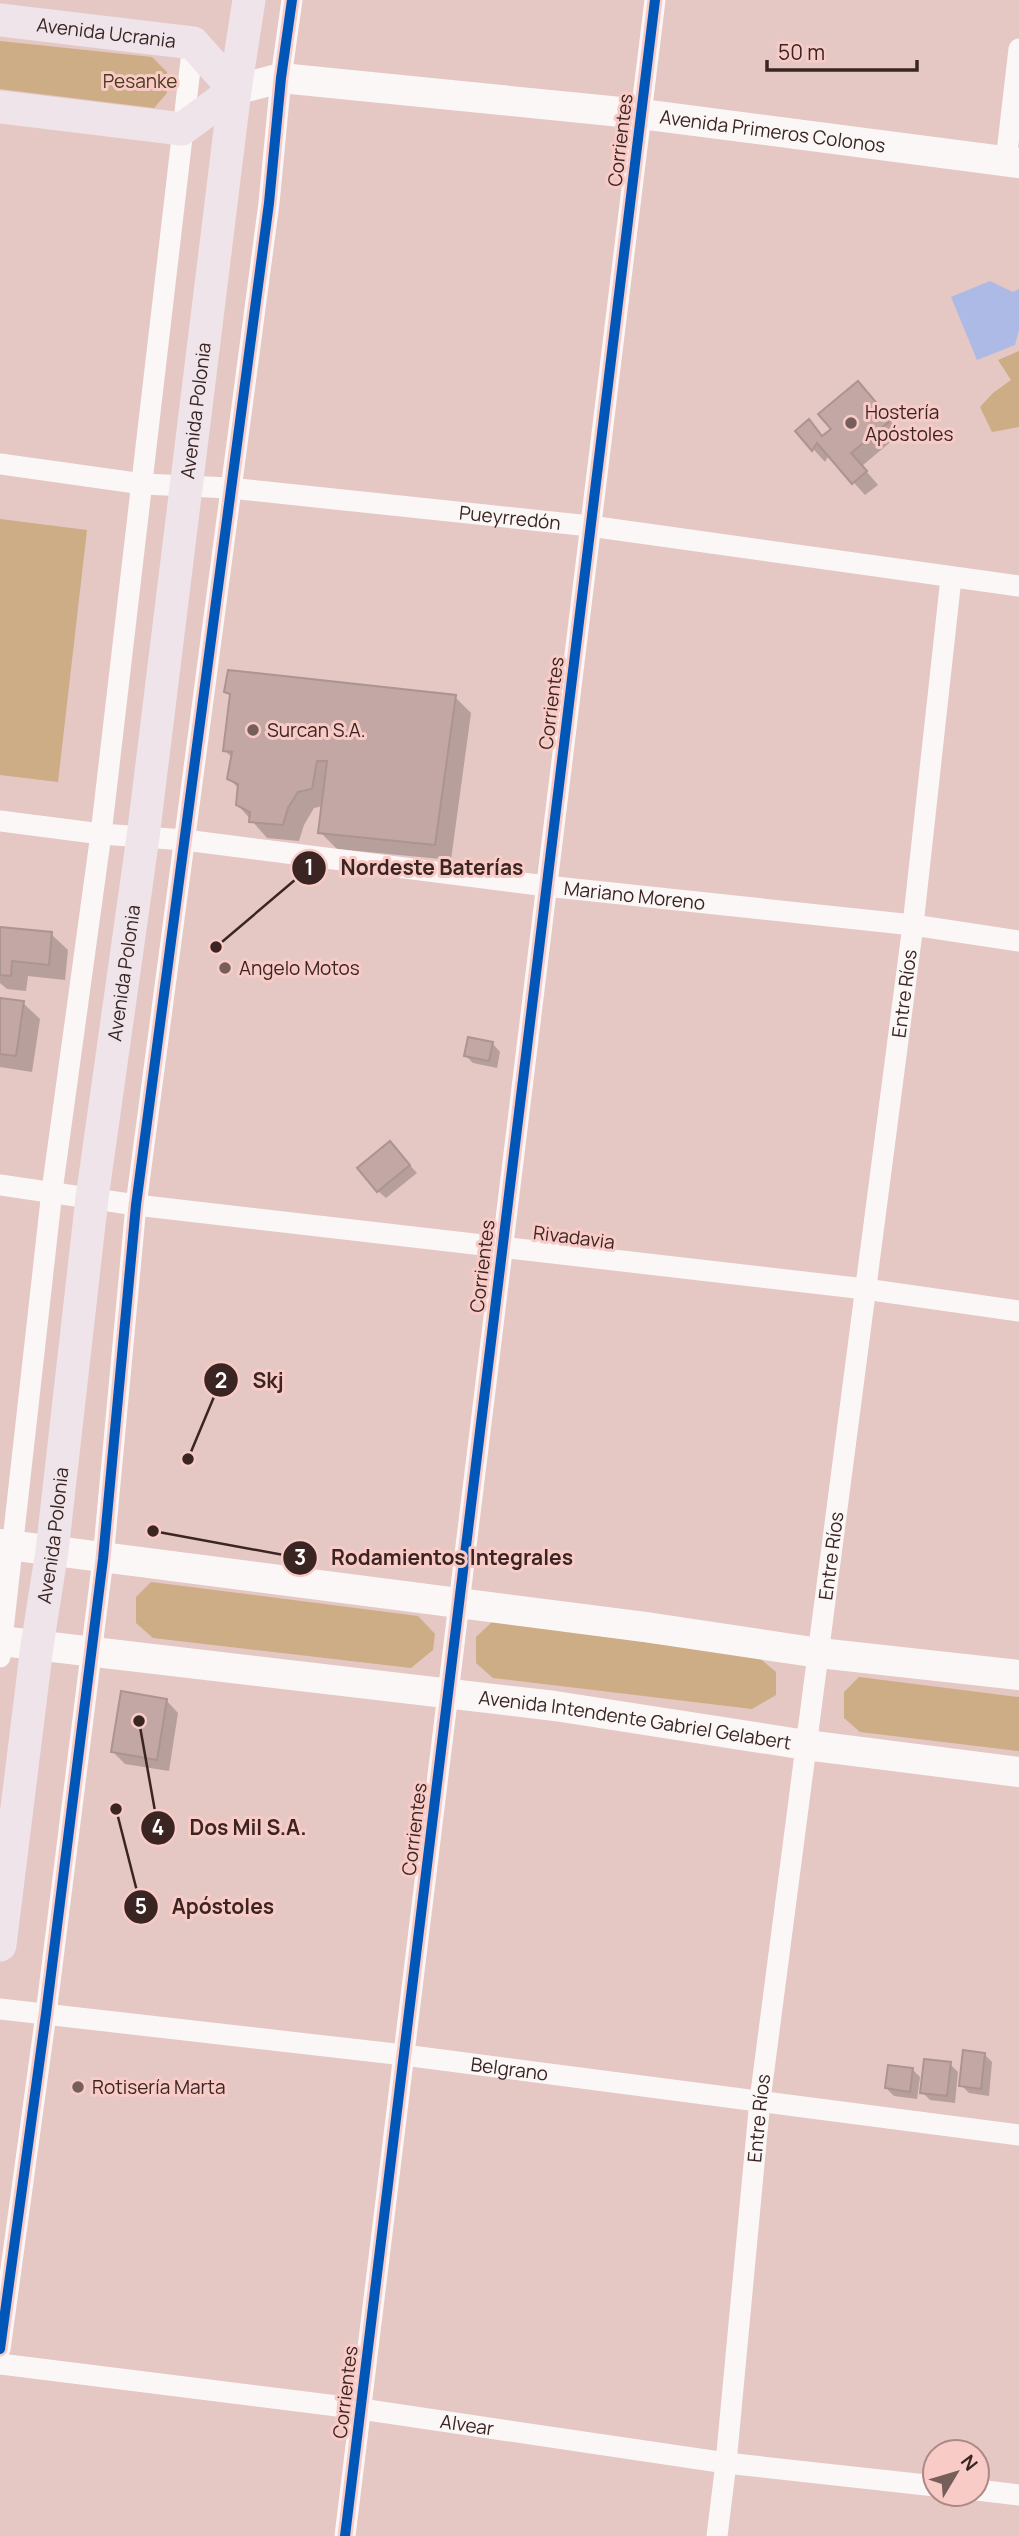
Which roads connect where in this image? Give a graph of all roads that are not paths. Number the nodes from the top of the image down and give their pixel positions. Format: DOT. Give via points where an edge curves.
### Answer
graph roads {
  1 [pos="249,0"];
  2 [pos="292,0"];
  3 [pos="654,0"];
  4 [pos="0,20"];
  5 [pos="192,43"];
  6 [pos="1019,49"];
  7 [pos="281,78"];
  8 [pos="235,90"];
  9 [pos="0,107"];
  10 [pos="641,114"];
  11 [pos="182,130"];
  12 [pos="1013,162"];
  13 [pos="0,464"];
  14 [pos="143,484"];
  15 [pos="187,486"];
  16 [pos="230,488"];
  17 [pos="590,526"];
  18 [pos="951,578"];
  19 [pos="1019,586"];
  20 [pos="0,821"];
  21 [pos="102,834"];
  22 [pos="143,837"];
  23 [pos="185,840"];
  24 [pos="546,886"];
  25 [pos="913,925"];
  26 [pos="1019,941"];
  27 [pos="0,1185"];
  28 [pos="51,1191"];
  29 [pos="92,1198"];
  30 [pos="136,1205"];
  31 [pos="502,1246"];
  32 [pos="865,1289"];
  33 [pos="1019,1311"];
  34 [pos="7,1545"];
  35 [pos="52,1551"];
  36 [pos="103,1559"];
  37 [pos="459,1604"];
  38 [pos="37,1646"];
  39 [pos="1,1647"];
  40 [pos="818,1653"];
  41 [pos="91,1654"];
  42 [pos="1019,1675"];
  43 [pos="449,1692"];
  44 [pos="806,1745"];
  45 [pos="1019,1772"];
  46 [pos="0,1945"];
  47 [pos="0,2008"];
  48 [pos="46,2014"];
  49 [pos="404,2054"];
  50 [pos="760,2100"];
  51 [pos="1019,2135"];
  52 [pos="0,2349"];
  53 [pos="0,2364"];
  54 [pos="360,2409"];
  55 [pos="726,2463"];
  56 [pos="921,2484"];
  57 [pos="991,2492"];
  58 [pos="1019,2495"];
  59 [pos="345,2536"];
  60 [pos="717,2536"];
  1 -- 8 [label="main road, Avenida Polonia"];
  2 -- 7 [label="street"];
  3 -- 10 [label="street, Corrientes"];
  4 -- 5 [label="main road, Avenida Ucrania"];
  5 -- 8 [label="main road, Avenida Ucrania"];
  5 -- 11 [label="street, Avenida Polonia"];
  6 -- 12 [label="street"];
  7 -- 8 [label="main road, Avenida Primeros Colonos"];
  7 -- 10 [label="main road, Avenida Primeros Colonos"];
  7 -- 16 [label="street"];
  8 -- 11 [label="main road"];
  8 -- 15 [label="main road, Avenida Polonia"];
  9 -- 11 [label="main road"];
  10 -- 12 [label="main road, Avenida Primeros Colonos"];
  10 -- 17 [label="street, Corrientes"];
  11 -- 14 [label="street, Avenida Polonia"];
  13 -- 14 [label="street, Pueyrredón"];
  14 -- 15 [label="street, Pueyrredón"];
  14 -- 21 [label="street, Avenida Polonia"];
  15 -- 16 [label="street, Pueyrredón"];
  15 -- 22 [label="main road, Avenida Polonia"];
  16 -- 17 [label="street, Pueyrredón"];
  16 -- 23 [label="street"];
  17 -- 18 [label="street, Pueyrredón"];
  17 -- 24 [label="street, Corrientes"];
  18 -- 19 [label="street, Pueyrredón"];
  18 -- 25 [label="street, Entre Ríos"];
  20 -- 21 [label="street, Mariano Moreno"];
  21 -- 22 [label="street, Mariano Moreno"];
  21 -- 28 [label="street, Avenida Polonia"];
  22 -- 23 [label="street, Mariano Moreno"];
  22 -- 29 [label="main road, Avenida Polonia"];
  23 -- 24 [label="street, Mariano Moreno"];
  23 -- 30 [label="street"];
  24 -- 25 [label="street, Mariano Moreno"];
  24 -- 31 [label="street, Corrientes"];
  25 -- 26 [label="street, Mariano Moreno"];
  25 -- 32 [label="street, Entre Ríos"];
  27 -- 28 [label="street, Rivadavia"];
  28 -- 29 [label="street, Rivadavia"];
  28 -- 34 [label="street, Avenida Polonia"];
  29 -- 30 [label="street, Rivadavia"];
  29 -- 35 [label="main road, Avenida Polonia"];
  30 -- 31 [label="street, Rivadavia"];
  30 -- 36 [label="street"];
  31 -- 32 [label="street, Rivadavia"];
  31 -- 37 [label="street, Corrientes"];
  32 -- 33 [label="street, Rivadavia"];
  32 -- 40 [label="street, Entre Ríos"];
  34 -- 35 [label="main road"];
  34 -- 39 [label="street, Avenida Polonia"];
  35 -- 36 [label="main road"];
  35 -- 38 [label="main road, Avenida Polonia"];
  36 -- 37 [label="main road"];
  36 -- 41 [label="street"];
  37 -- 40 [label="main road"];
  37 -- 43 [label="street, Corrientes"];
  38 -- 39 [label="main road, Avenida Intendente Gabriel Gelabert"];
  38 -- 41 [label="main road, Avenida Intendente Gabriel Gelabert"];
  38 -- 46 [label="main road, Avenida Polonia"];
  40 -- 42 [label="main road"];
  40 -- 44 [label="street, Entre Ríos"];
  41 -- 43 [label="main road, Avenida Intendente Gabriel Gelabert"];
  41 -- 48 [label="street"];
  43 -- 44 [label="main road, Avenida Intendente Gabriel Gelabert"];
  43 -- 49 [label="street, Corrientes"];
  44 -- 45 [label="main road, Avenida Intendente Gabriel Gelabert"];
  44 -- 50 [label="street, Entre Ríos"];
  47 -- 48 [label="street, Belgrano"];
  48 -- 49 [label="street, Belgrano"];
  48 -- 52 [label="street"];
  49 -- 50 [label="street, Belgrano"];
  49 -- 54 [label="street, Corrientes"];
  50 -- 51 [label="street, Belgrano"];
  50 -- 55 [label="street, Entre Ríos"];
  53 -- 54 [label="street, Alvear"];
  54 -- 55 [label="street, Alvear"];
  54 -- 59 [label="street, Corrientes"];
  55 -- 56 [label="street, Alvear"];
  55 -- 60 [label="street, Entre Ríos"];
  57 -- 58 [label="street"];
}
